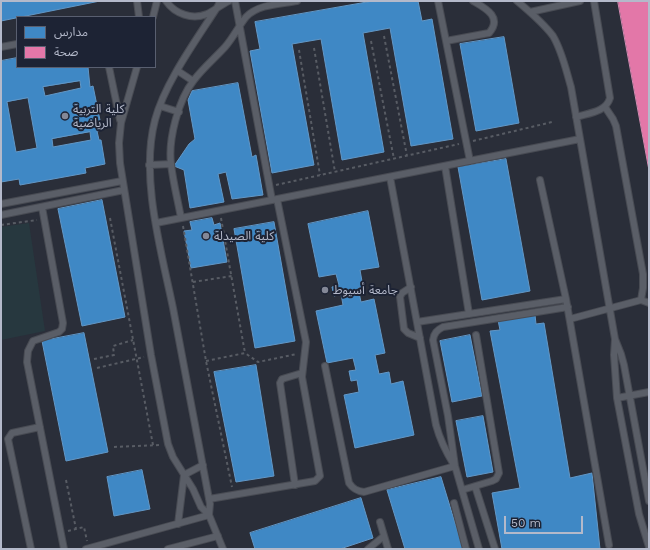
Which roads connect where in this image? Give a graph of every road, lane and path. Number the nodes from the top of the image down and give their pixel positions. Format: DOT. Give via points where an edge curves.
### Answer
graph roads {
  1 [pos="137,1"];
  2 [pos="157,1"];
  3 [pos="166,1"];
  4 [pos="229,1"];
  5 [pos="235,1"];
  6 [pos="298,1"];
  7 [pos="438,1"];
  8 [pos="473,1"];
  9 [pos="517,1"];
  10 [pos="523,1"];
  11 [pos="580,1"];
  12 [pos="594,1"];
  13 [pos="219,4"];
  14 [pos="530,12"];
  15 [pos="139,16"];
  16 [pos="153,16"];
  17 [pos="239,26"];
  18 [pos="384,36"];
  19 [pos="371,41"];
  20 [pos="446,41"];
  21 [pos="16,44"];
  22 [pos="1,47"];
  23 [pos="314,48"];
  24 [pos="299,50"];
  25 [pos="109,68"];
  26 [pos="137,68"];
  27 [pos="178,71"];
  28 [pos="193,81"];
  29 [pos="160,106"];
  30 [pos="605,107"];
  31 [pos="178,112"];
  32 [pos="576,116"];
  33 [pos="552,122"];
  34 [pos="121,123"];
  35 [pos="580,139"];
  36 [pos="466,142"];
  37 [pos="407,156"];
  38 [pos="394,159"];
  39 [pos="470,161"];
  40 [pos="171,164"];
  41 [pos="149,165"];
  42 [pos="445,166"];
  43 [pos="335,172"];
  44 [pos="320,176"];
  45 [pos="390,176"];
  46 [pos="540,180"];
  47 [pos="122,181"];
  48 [pos="269,187"];
  49 [pos="124,190"];
  50 [pos="275,200"];
  51 [pos="1,204"];
  52 [pos="42,207"];
  53 [pos="220,210"];
  54 [pos="1,215"];
  55 [pos="110,218"];
  56 [pos="181,218"];
  57 [pos="44,219"];
  58 [pos="156,223"];
  59 [pos="1,225"];
  60 [pos="232,276"];
  61 [pos="193,282"];
  62 [pos="411,287"];
  63 [pos="566,298"];
  64 [pos="641,300"];
  65 [pos="649,303"];
  66 [pos="568,307"];
  67 [pos="610,308"];
  68 [pos="469,314"];
  69 [pos="570,319"];
  70 [pos="417,322"];
  71 [pos="476,335"];
  72 [pos="420,338"];
  73 [pos="615,339"];
  74 [pos="133,340"];
  75 [pos="306,352"];
  76 [pos="245,353"];
  77 [pos="142,357"];
  78 [pos="136,358"];
  79 [pos="94,359"];
  80 [pos="206,361"];
  81 [pos="325,366"];
  82 [pos="97,368"];
  83 [pos="302,373"];
  84 [pos="649,392"];
  85 [pos="629,396"];
  86 [pos="617,398"];
  87 [pos="40,427"];
  88 [pos="636,432"];
  89 [pos="624,435"];
  90 [pos="153,445"];
  91 [pos="158,445"];
  92 [pos="114,447"];
  93 [pos="203,464"];
  94 [pos="455,466"];
  95 [pos="184,475"];
  96 [pos="66,480"];
  97 [pos="295,484"];
  98 [pos="475,486"];
  99 [pos="236,488"];
  100 [pos="462,490"];
  101 [pos="647,492"];
  102 [pos="635,495"];
  103 [pos="209,499"];
  104 [pos="649,501"];
  105 [pos="454,503"];
  106 [pos="209,516"];
  107 [pos="380,522"];
  108 [pos="178,524"];
  109 [pos="76,529"];
  110 [pos="60,532"];
  111 [pos="218,536"];
  112 [pos="384,536"];
  113 [pos="609,545"];
  114 [pos="188,546"];
  115 [pos="649,547"];
  116 [pos="31,549"];
  117 [pos="64,549"];
  118 [pos="88,549"];
  119 [pos="168,549"];
  120 [pos="223,549"];
  121 [pos="368,549"];
  122 [pos="388,549"];
  123 [pos="466,549"];
  124 [pos="479,549"];
  125 [pos="495,549"];
  1 -- 15 [label="lane"];
  2 -- 16 [label="lane"];
  3 -- 13 [label="lane" via="179,13 193,16 206,14"];
  4 -- 13 [label="lane"];
  5 -- 17 [label="lane"];
  6 -- 17 [label="lane" via="257,9"];
  7 -- 20 [label="lane"];
  8 -- 20 [label="lane" via="492,14 492,30 489,33"];
  9 -- 14 [label="lane"];
  10 -- 14 [label="lane"];
  11 -- 14 [label="lane"];
  12 -- 30 [label="lane" via="610,98"];
  13 -- 27 [label="lane"];
  14 -- 32 [label="lane" via="553,37 571,87"];
  17 -- 28 [label="lane" via="228,43"];
  17 -- 48 [label="lane"];
  18 -- 37 [label="path"];
  19 -- 38 [label="path"];
  20 -- 36 [label="lane"];
  21 -- 22 [label="lane"];
  23 -- 43 [label="path"];
  24 -- 44 [label="path"];
  25 -- 34 [label="lane"];
  26 -- 34 [label="lane"];
  27 -- 28 [label="lane"];
  27 -- 29 [label="lane"];
  28 -- 31 [label="lane"];
  29 -- 31 [label="lane"];
  29 -- 41 [label="lane" via="152,134"];
  30 -- 32 [label="lane"];
  30 -- 64 [label="lane" via="616,126 643,274"];
  31 -- 40 [label="lane" via="172,138"];
  32 -- 35 [label="lane"];
  33 -- 36 [label="path"];
  34 -- 47 [label="lane" via="119,150"];
  35 -- 39 [label="lane"];
  35 -- 67 [label="lane"];
  36 -- 37 [label="path"];
  36 -- 39 [label="lane"];
  37 -- 38 [label="path"];
  38 -- 43 [label="path"];
  39 -- 42 [label="lane"];
  40 -- 41 [label="lane"];
  40 -- 56 [label="lane"];
  41 -- 58 [label="lane"];
  42 -- 45 [label="lane"];
  42 -- 68 [label="lane"];
  43 -- 44 [label="path"];
  44 -- 48 [label="path"];
  45 -- 50 [label="lane"];
  45 -- 62 [label="lane"];
  46 -- 63 [label="lane"];
  47 -- 49 [label="lane"];
  47 -- 51 [label="lane"];
  48 -- 50 [label="lane"];
  49 -- 52 [label="lane"];
  49 -- 95 [label="lane" via="168,444"];
  50 -- 53 [label="lane"];
  50 -- 75 [label="lane"];
  52 -- 54 [label="lane"];
  52 -- 57 [label="lane"];
  53 -- 56 [label="lane"];
  53 -- 60 [label="path"];
  55 -- 74 [label="path"];
  56 -- 58 [label="lane"];
  56 -- 61 [label="path"];
  57 -- 59 [label="path"];
  57 -- 87 [label="lane" via="63,323 59,332 33,341 28,351 27,362"];
  58 -- 93 [label="lane"];
  60 -- 61 [label="path"];
  60 -- 76 [label="path"];
  61 -- 80 [label="path"];
  62 -- 70 [label="lane"];
  62 -- 72 [label="lane" via="400,297 404,329"];
  63 -- 66 [label="lane"];
  63 -- 68 [label="lane"];
  64 -- 65 [label="lane"];
  64 -- 67 [label="lane"];
  66 -- 69 [label="lane"];
  66 -- 94 [label="lane" via="443,327 435,333 433,340"];
  67 -- 69 [label="lane"];
  67 -- 73 [label="lane"];
  68 -- 70 [label="lane"];
  69 -- 113 [label="lane"];
  70 -- 72 [label="lane"];
  71 -- 98 [label="lane" via="500,470 496,479"];
  72 -- 94 [label="lane" via="439,438"];
  73 -- 85 [label="lane" via="621,354"];
  73 -- 86 [label="lane"];
  74 -- 78 [label="path"];
  74 -- 79 [label="path" via="113,346 114,355"];
  75 -- 76 [label="path" via="258,362"];
  75 -- 83 [label="lane"];
  76 -- 80 [label="path"];
  77 -- 78 [label="path"];
  78 -- 82 [label="path"];
  78 -- 90 [label="path"];
  80 -- 99 [label="path" via="232,486"];
  81 -- 94 [label="lane" via="352,488 364,492"];
  83 -- 97 [label="lane" via="282,379 280,383"];
  83 -- 97 [label="lane" via="320,476 315,481"];
  84 -- 85 [label="lane"];
  85 -- 86 [label="lane"];
  85 -- 88 [label="lane"];
  86 -- 89 [label="lane"];
  87 -- 110 [label="lane"];
  87 -- 116 [label="lane" via="12,433 8,439"];
  88 -- 89 [label="lane"];
  88 -- 101 [label="lane"];
  89 -- 102 [label="lane"];
  90 -- 91 [label="path"];
  90 -- 92 [label="path"];
  93 -- 95 [label="lane"];
  93 -- 103 [label="lane"];
  94 -- 100 [label="lane"];
  95 -- 106 [label="lane" via="201,507"];
  95 -- 108 [label="lane"];
  96 -- 109 [label="path"];
  97 -- 103 [label="lane"];
  98 -- 100 [label="lane"];
  98 -- 125 [label="lane"];
  100 -- 124 [label="lane"];
  101 -- 102 [label="lane"];
  101 -- 104 [label="lane"];
  102 -- 115 [label="lane"];
  103 -- 106 [label="lane"];
  105 -- 123 [label="lane"];
  106 -- 108 [label="lane"];
  106 -- 111 [label="lane"];
  107 -- 112 [label="lane"];
  108 -- 118 [label="lane"];
  109 -- 110 [label="path"];
  109 -- 118 [label="path" via="84,527"];
  110 -- 117 [label="lane"];
  111 -- 114 [label="lane"];
  111 -- 120 [label="lane"];
  112 -- 121 [label="lane"];
  112 -- 122 [label="lane"];
  114 -- 119 [label="lane"];
}
